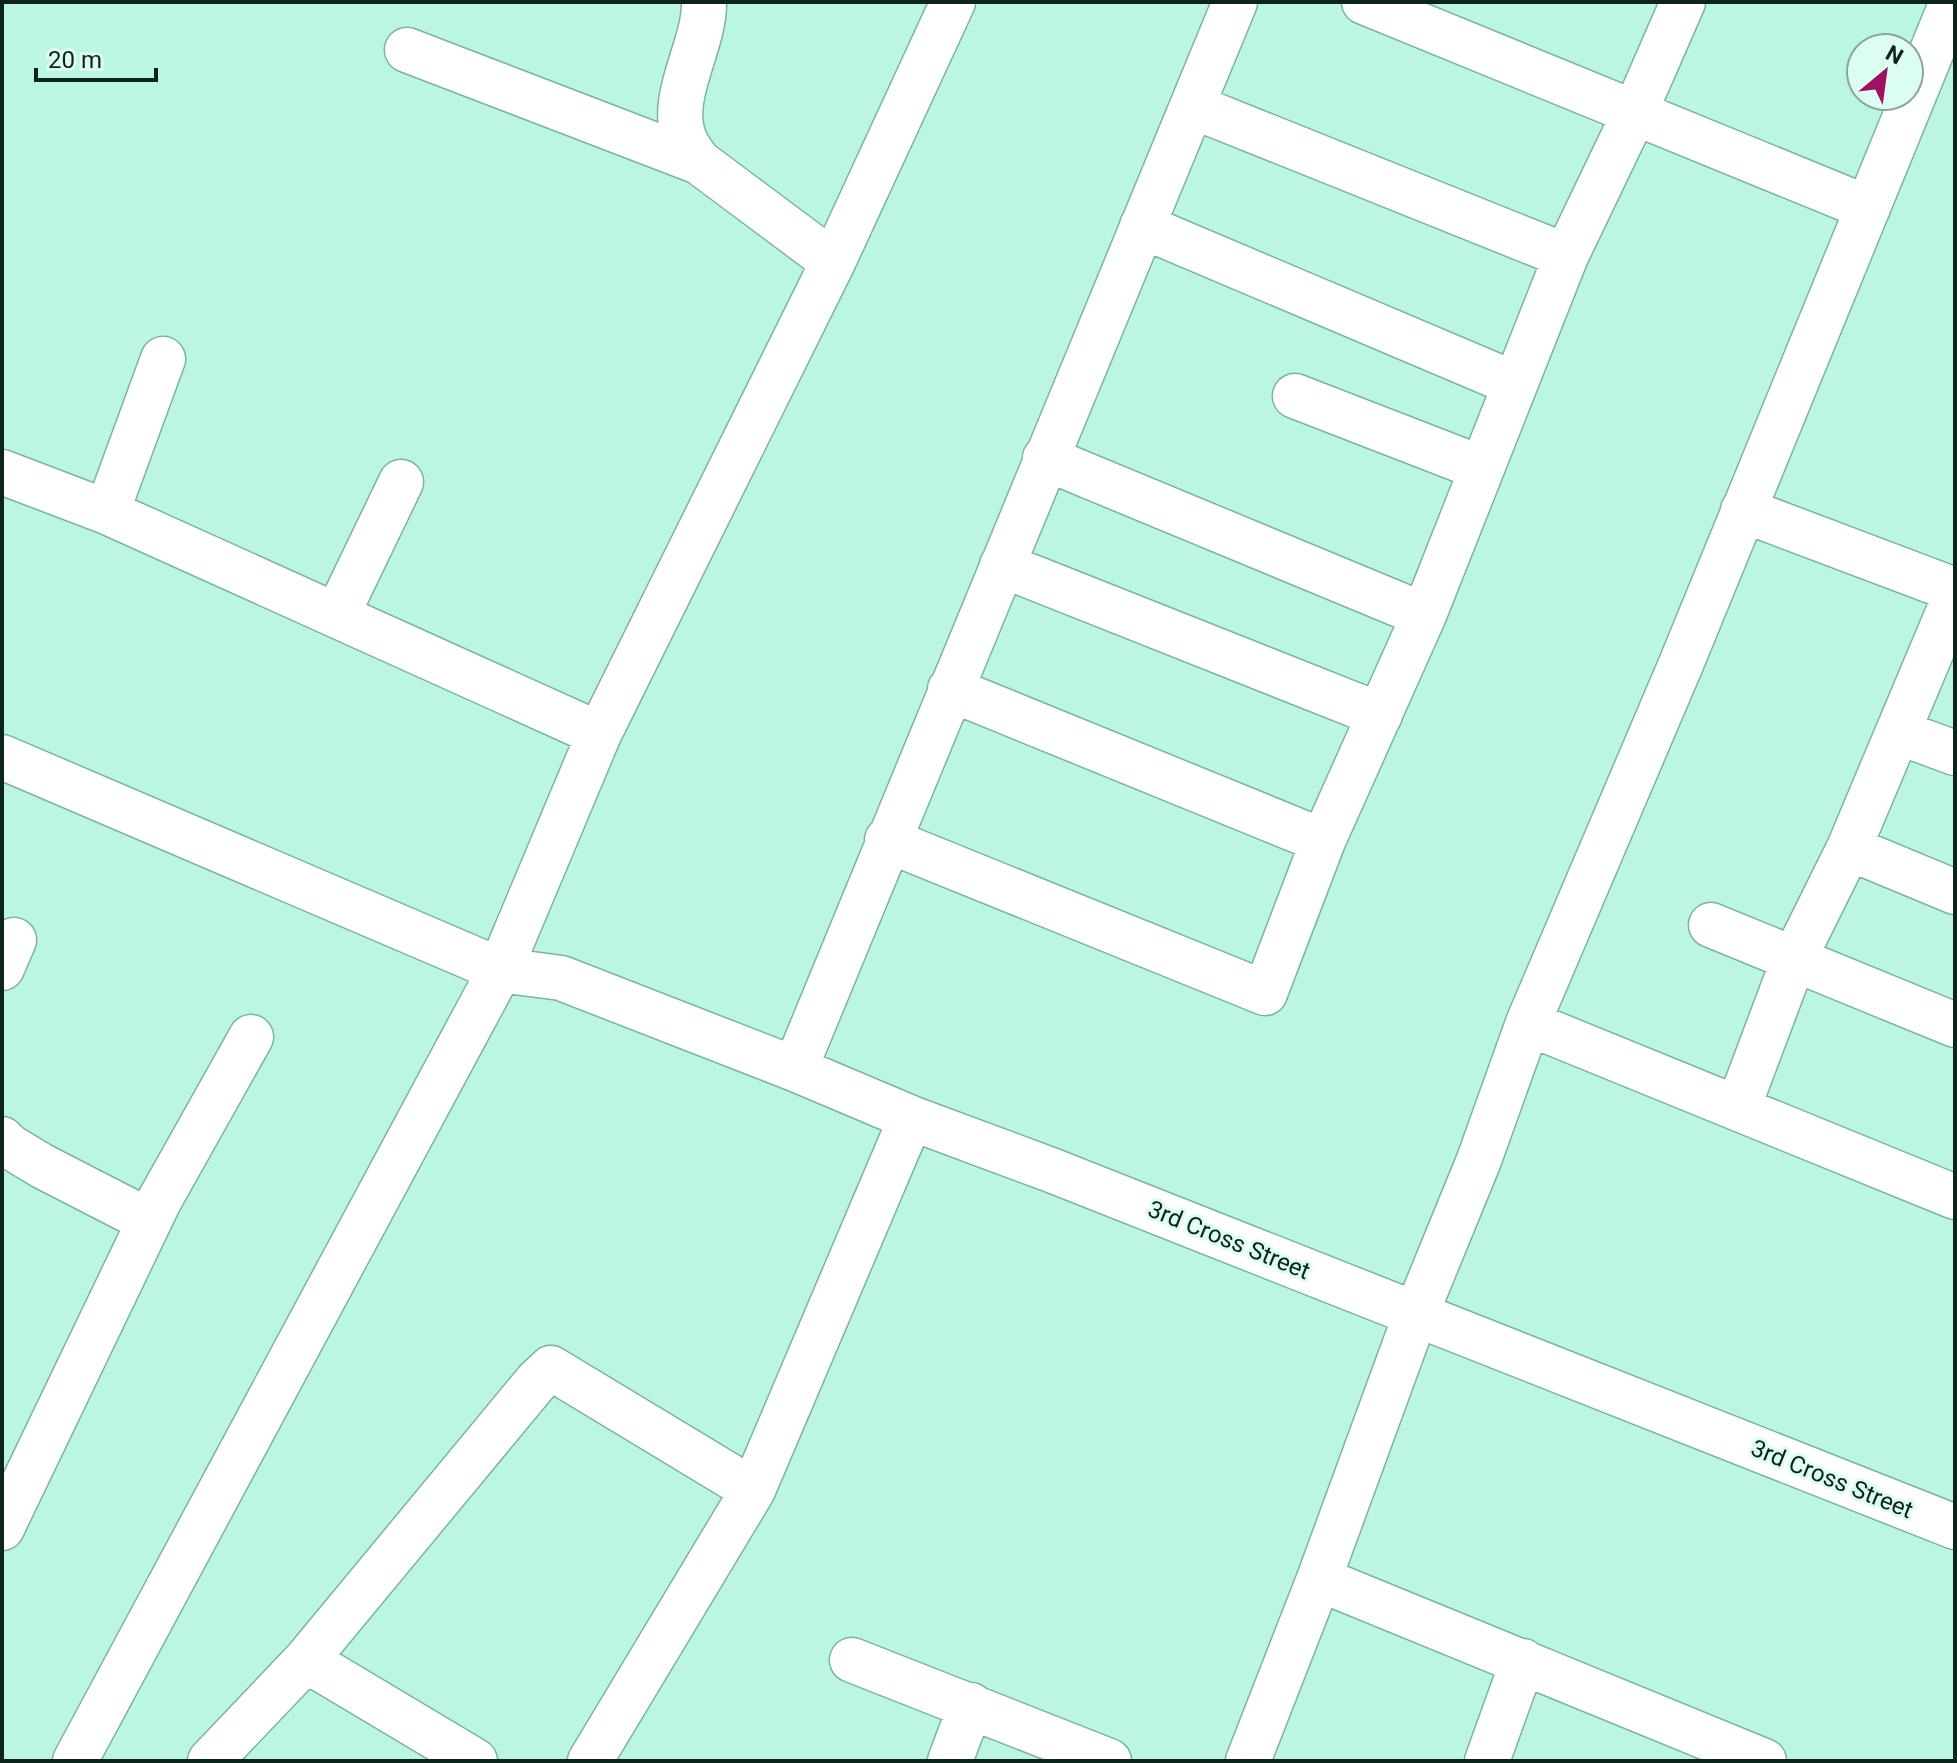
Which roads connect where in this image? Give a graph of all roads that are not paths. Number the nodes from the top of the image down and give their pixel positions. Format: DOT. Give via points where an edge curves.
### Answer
graph roads {
  1 [pos="953,2"];
  2 [pos="1235,2"];
  3 [pos="1364,2"];
  4 [pos="1683,2"];
  5 [pos="1952,2"];
  6 [pos="706,8"];
  7 [pos="407,50"];
  8 [pos="1192,106"];
  9 [pos="1635,112"];
  10 [pos="699,162"];
  11 [pos="1868,208"];
  12 [pos="1142,226"];
  13 [pos="1566,256"];
  14 [pos="833,262"];
  15 [pos="163,359"];
  16 [pos="1515,384"];
  17 [pos="1295,396"];
  18 [pos="1045,458"];
  19 [pos="1481,468"];
  20 [pos="2,472"];
  21 [pos="401,482"];
  22 [pos="1743,510"];
  23 [pos="107,512"];
  24 [pos="1002,565"];
  25 [pos="1955,590"];
  26 [pos="1955,596"];
  27 [pos="337,615"];
  28 [pos="1424,615"];
  29 [pos="950,689"];
  30 [pos="1380,715"];
  31 [pos="1898,732"];
  32 [pos="599,734"];
  33 [pos="1955,753"];
  34 [pos="2,757"];
  35 [pos="887,840"];
  36 [pos="1323,841"];
  37 [pos="1849,848"];
  38 [pos="1955,892"];
  39 [pos="1711,925"];
  40 [pos="1794,959"];
  41 [pos="500,970"];
  42 [pos="1528,1023"];
  43 [pos="1955,1025"];
  44 [pos="251,1037"];
  45 [pos="795,1069"];
  46 [pos="1738,1108"];
  47 [pos="911,1118"];
  48 [pos="2,1139"];
  49 [pos="1955,1197"];
  50 [pos="149,1221"];
  51 [pos="1416,1314"];
  52 [pos="753,1490"];
  53 [pos="1955,1527"];
  54 [pos="2,1528"];
  55 [pos="1319,1579"];
  56 [pos="306,1660"];
  57 [pos="852,1660"];
  58 [pos="1523,1661"];
  59 [pos="971,1705"];
  60 [pos="75,1761"];
  61 [pos="210,1761"];
  62 [pos="475,1761"];
  63 [pos="590,1761"];
  64 [pos="950,1761"];
  65 [pos="1109,1761"];
  66 [pos="1248,1761"];
  67 [pos="1487,1761"];
  68 [pos="1764,1761"];
  1 -- 14 [label="street"];
  2 -- 8 [label="street"];
  3 -- 9 [label="street"];
  4 -- 9 [label="street"];
  5 -- 11 [label="street"];
  6 -- 10 [label="street" via="680,105 685,141"];
  7 -- 10 [label="street"];
  8 -- 12 [label="street"];
  8 -- 13 [label="street"];
  9 -- 11 [label="street"];
  9 -- 13 [label="street"];
  10 -- 14 [label="street"];
  11 -- 22 [label="street"];
  12 -- 16 [label="street"];
  12 -- 18 [label="street"];
  13 -- 16 [label="street"];
  14 -- 32 [label="street"];
  15 -- 23 [label="street"];
  16 -- 19 [label="street"];
  17 -- 19 [label="street"];
  18 -- 24 [label="street"];
  18 -- 28 [label="street"];
  19 -- 28 [label="street"];
  20 -- 23 [label="street"];
  21 -- 27 [label="street"];
  22 -- 25 [label="street"];
  22 -- 42 [label="street"];
  23 -- 27 [label="street"];
  24 -- 29 [label="street"];
  24 -- 30 [label="street"];
  26 -- 31 [label="street"];
  27 -- 32 [label="street"];
  28 -- 30 [label="street"];
  29 -- 35 [label="street"];
  29 -- 36 [label="street"];
  30 -- 36 [label="street"];
  31 -- 33 [label="street"];
  31 -- 37 [label="street"];
  32 -- 41 [label="street"];
  34 -- 41 [label="street, 3rd Cross Street"];
  35 -- 36 [label="street" via="1265,993"];
  35 -- 45 [label="street"];
  37 -- 38 [label="street"];
  37 -- 40 [label="street"];
  39 -- 40 [label="street"];
  40 -- 43 [label="street"];
  40 -- 46 [label="street"];
  41 -- 45 [label="street, 3rd Cross Street" via="561,978"];
  41 -- 60 [label="street"];
  42 -- 46 [label="street"];
  42 -- 51 [label="street"];
  44 -- 50 [label="street"];
  45 -- 47 [label="street, 3rd Cross Street"];
  46 -- 49 [label="street"];
  47 -- 51 [label="street, 3rd Cross Street"];
  47 -- 52 [label="street"];
  48 -- 50 [label="street" via="42,1166"];
  50 -- 54 [label="street"];
  51 -- 53 [label="street, 3rd Cross Street"];
  51 -- 55 [label="street"];
  52 -- 56 [label="street" via="551,1368"];
  52 -- 63 [label="street"];
  55 -- 58 [label="street"];
  55 -- 66 [label="street"];
  56 -- 61 [label="street"];
  56 -- 62 [label="street"];
  57 -- 59 [label="street"];
  58 -- 67 [label="street"];
  58 -- 68 [label="street"];
  59 -- 64 [label="street"];
  59 -- 65 [label="street"];
}
